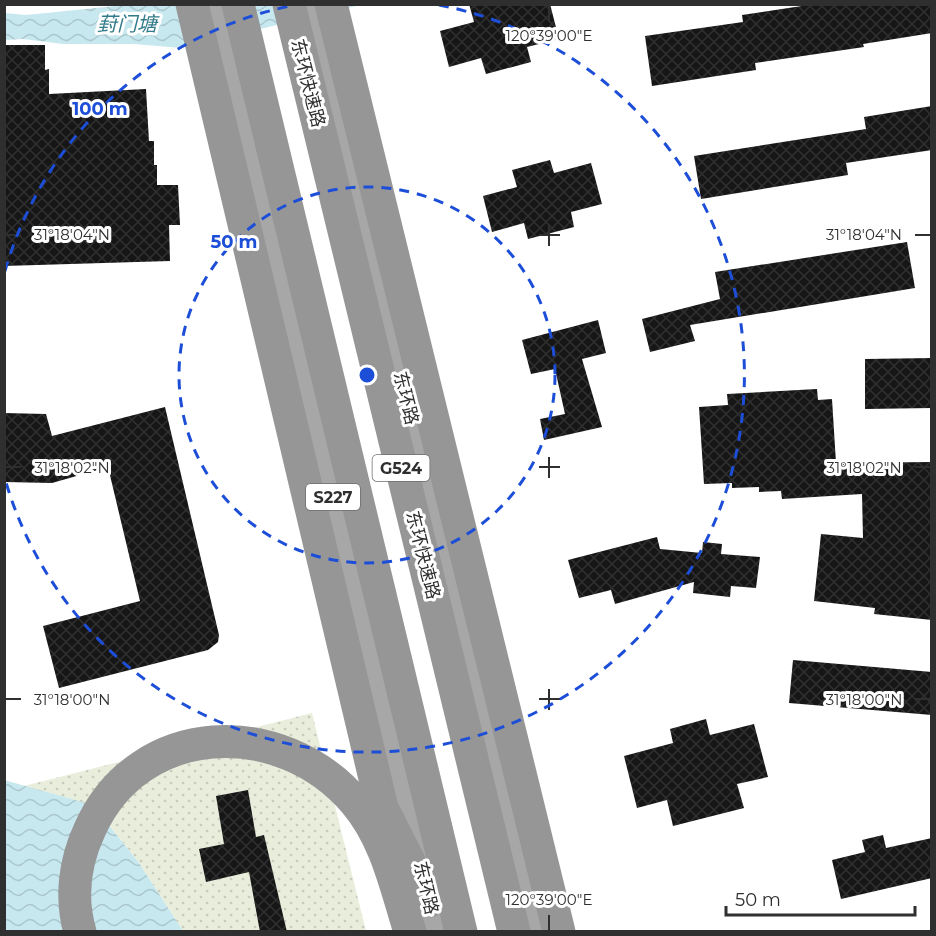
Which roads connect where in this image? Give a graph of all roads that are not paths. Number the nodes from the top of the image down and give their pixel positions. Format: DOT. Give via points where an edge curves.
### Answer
graph roads {
  1 [pos="192,4"];
  2 [pos="216,4"];
  3 [pos="238,4"];
  4 [pos="289,4"];
  5 [pos="319,13"];
  6 [pos="433,916"];
  7 [pos="80,932"];
  8 [pos="410,932"];
  9 [pos="461,932"];
  10 [pos="514,932"];
  11 [pos="537,932"];
  12 [pos="559,932"];
  1 -- 6 [label="highway" via="382,808"];
  2 -- 6 [label="main road, 东环路 / S227"];
  3 -- 9 [label="highway, G524"];
  4 -- 10 [label="highway, 东环快速路 / G524"];
  5 -- 11 [label="main road, 东环路"];
  5 -- 12 [label="highway" via="417,352"];
  7 -- 8 [label="highway" via="75,896 79,859 94,819 108,797 140,767 166,753 222,742 259,744 290,754 315,767 346,792 378,836"];
}
